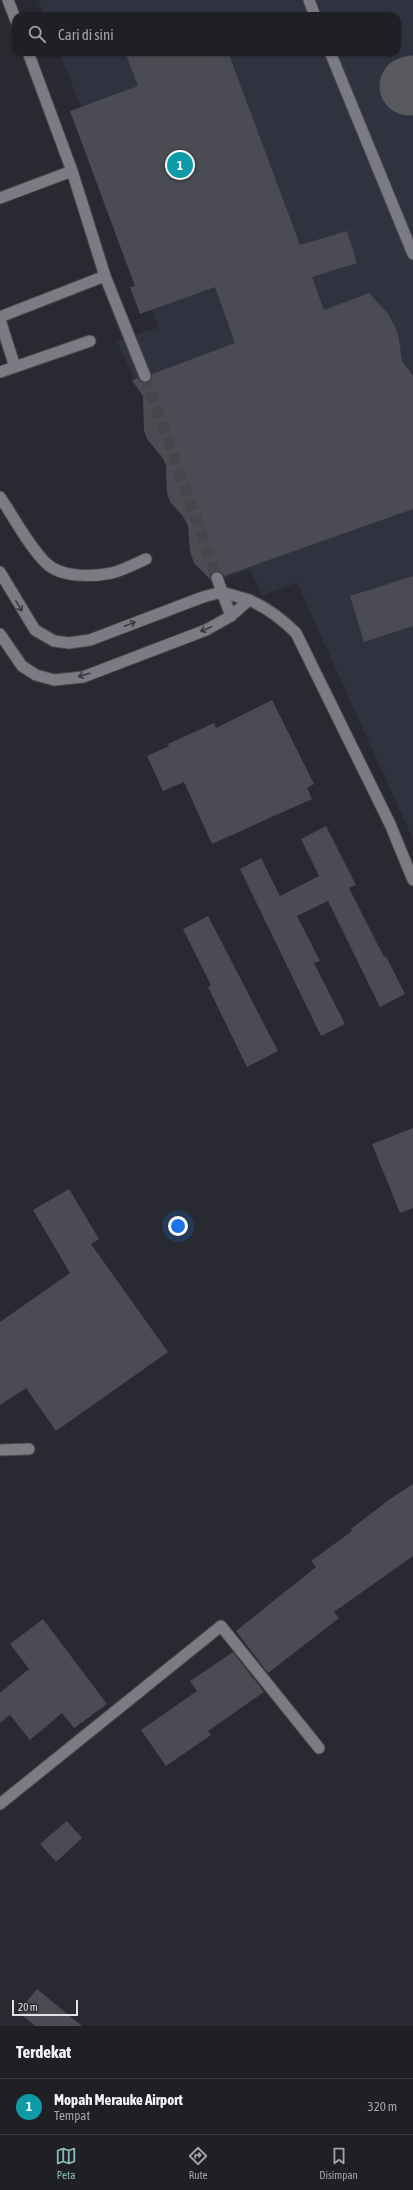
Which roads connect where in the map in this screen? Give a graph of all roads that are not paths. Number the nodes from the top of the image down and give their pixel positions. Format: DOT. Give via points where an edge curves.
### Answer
graph roads {
  1 [pos="8,0"];
  2 [pos="309,0"];
  3 [pos="13,12"];
  4 [pos="314,12"];
  5 [pos="29,56"];
  6 [pos="332,56"];
  7 [pos="72,171"];
  8 [pos="0,198"];
  9 [pos="413,254"];
  10 [pos="105,276"];
  11 [pos="0,318"];
  12 [pos="90,341"];
  13 [pos="16,367"];
  14 [pos="0,372"];
  15 [pos="145,376"];
  16 [pos="0,497"];
  17 [pos="146,559"];
  18 [pos="0,572"];
  19 [pos="218,578"];
  20 [pos="222,592"];
  21 [pos="249,600"];
  22 [pos="230,616"];
  23 [pos="0,634"];
  24 [pos="413,880"];
  25 [pos="28,1449"];
  26 [pos="0,1450"];
  27 [pos="319,1748"];
  28 [pos="0,1804"];
  1 -- 3 [label="street"];
  2 -- 4 [label="street"];
  5 -- 7 [label="street"];
  6 -- 9 [label="street"];
  7 -- 8 [label="street"];
  7 -- 10 [label="street"];
  10 -- 11 [label="street"];
  10 -- 15 [label="street"];
  11 -- 13 [label="street"];
  12 -- 13 [label="street"];
  13 -- 14 [label="street"];
  16 -- 17 [label="street" via="47,564 61,571 84,575 112,573"];
  18 -- 20 [label="street, one-way" via="35,630 54,641 69,643 90,640"];
  19 -- 20 [label="street"];
  20 -- 21 [label="street"];
  20 -- 22 [label="street"];
  21 -- 22 [label="street"];
  21 -- 24 [label="street" via="281,618 296,633 390,824"];
  22 -- 23 [label="street, one-way" via="206,630 83,677 54,680 36,676 22,666"];
  25 -- 26 [label="street"];
  27 -- 28 [label="street" via="221,1626"];
}
